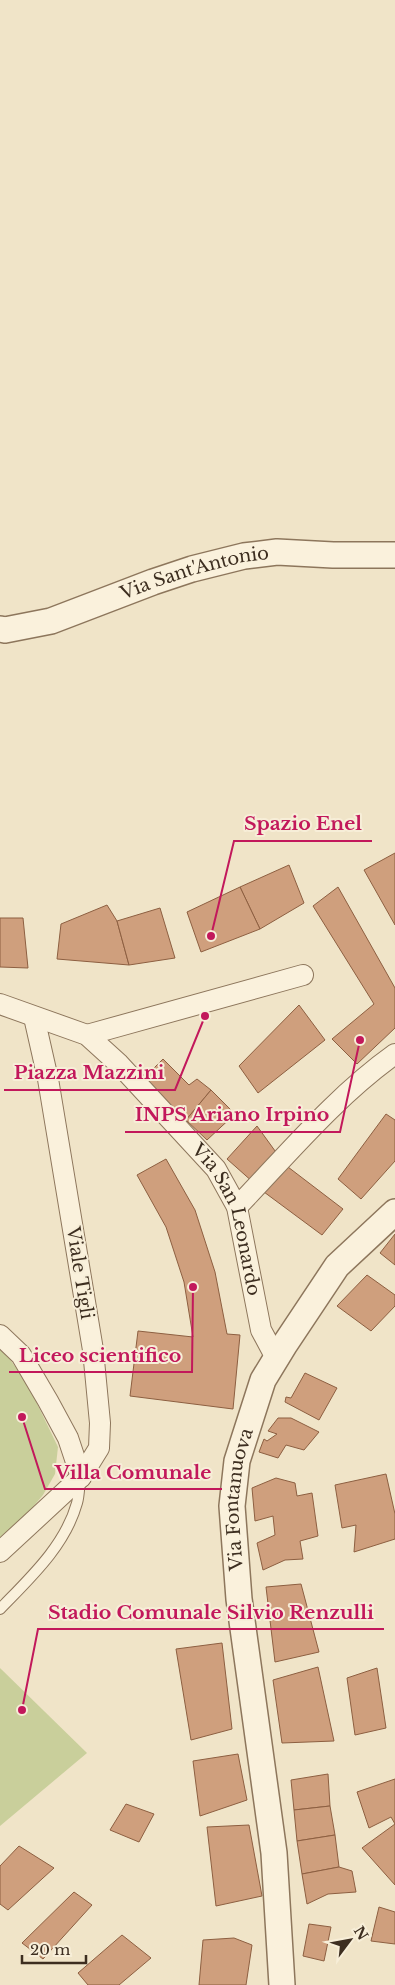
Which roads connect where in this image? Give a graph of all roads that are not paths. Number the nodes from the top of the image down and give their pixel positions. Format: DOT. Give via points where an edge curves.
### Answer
graph roads {
  1 [pos="395,555"];
  2 [pos="0,629"];
  3 [pos="304,975"];
  4 [pos="0,1004"];
  5 [pos="34,1017"];
  6 [pos="88,1035"];
  7 [pos="395,1054"];
  8 [pos="237,1207"];
  9 [pos="395,1212"];
  10 [pos="0,1335"];
  11 [pos="276,1358"];
  12 [pos="81,1477"];
  13 [pos="0,1552"];
  14 [pos="0,1609"];
  15 [pos="282,1985"];
  1 -- 2 [label="street, Via Sant'Antonio" via="277,552 244,556 192,569 52,621"];
  3 -- 6 [label="street"];
  4 -- 5 [label="street, Via San Leonardo"];
  5 -- 6 [label="street, Via San Leonardo"];
  5 -- 12 [label="street, Viale Tigli" via="48,1079 93,1350 100,1423 99,1448"];
  6 -- 8 [label="street, Via San Leonardo" via="216,1170"];
  7 -- 8 [label="street" via="327,1113"];
  8 -- 11 [label="street, Via San Leonardo" via="261,1330"];
  9 -- 11 [label="street, Via Fontanuova" via="337,1266"];
  10 -- 12 [label="street" via="21,1355 48,1401 68,1438"];
  11 -- 15 [label="street, Via Fontanuova" via="263,1380 237,1461 232,1506 239,1599 274,1853"];
  12 -- 13 [label="street, Viale Tigli"];
  12 -- 14 [label="lane" via="77,1503 65,1531 45,1562"];
}
